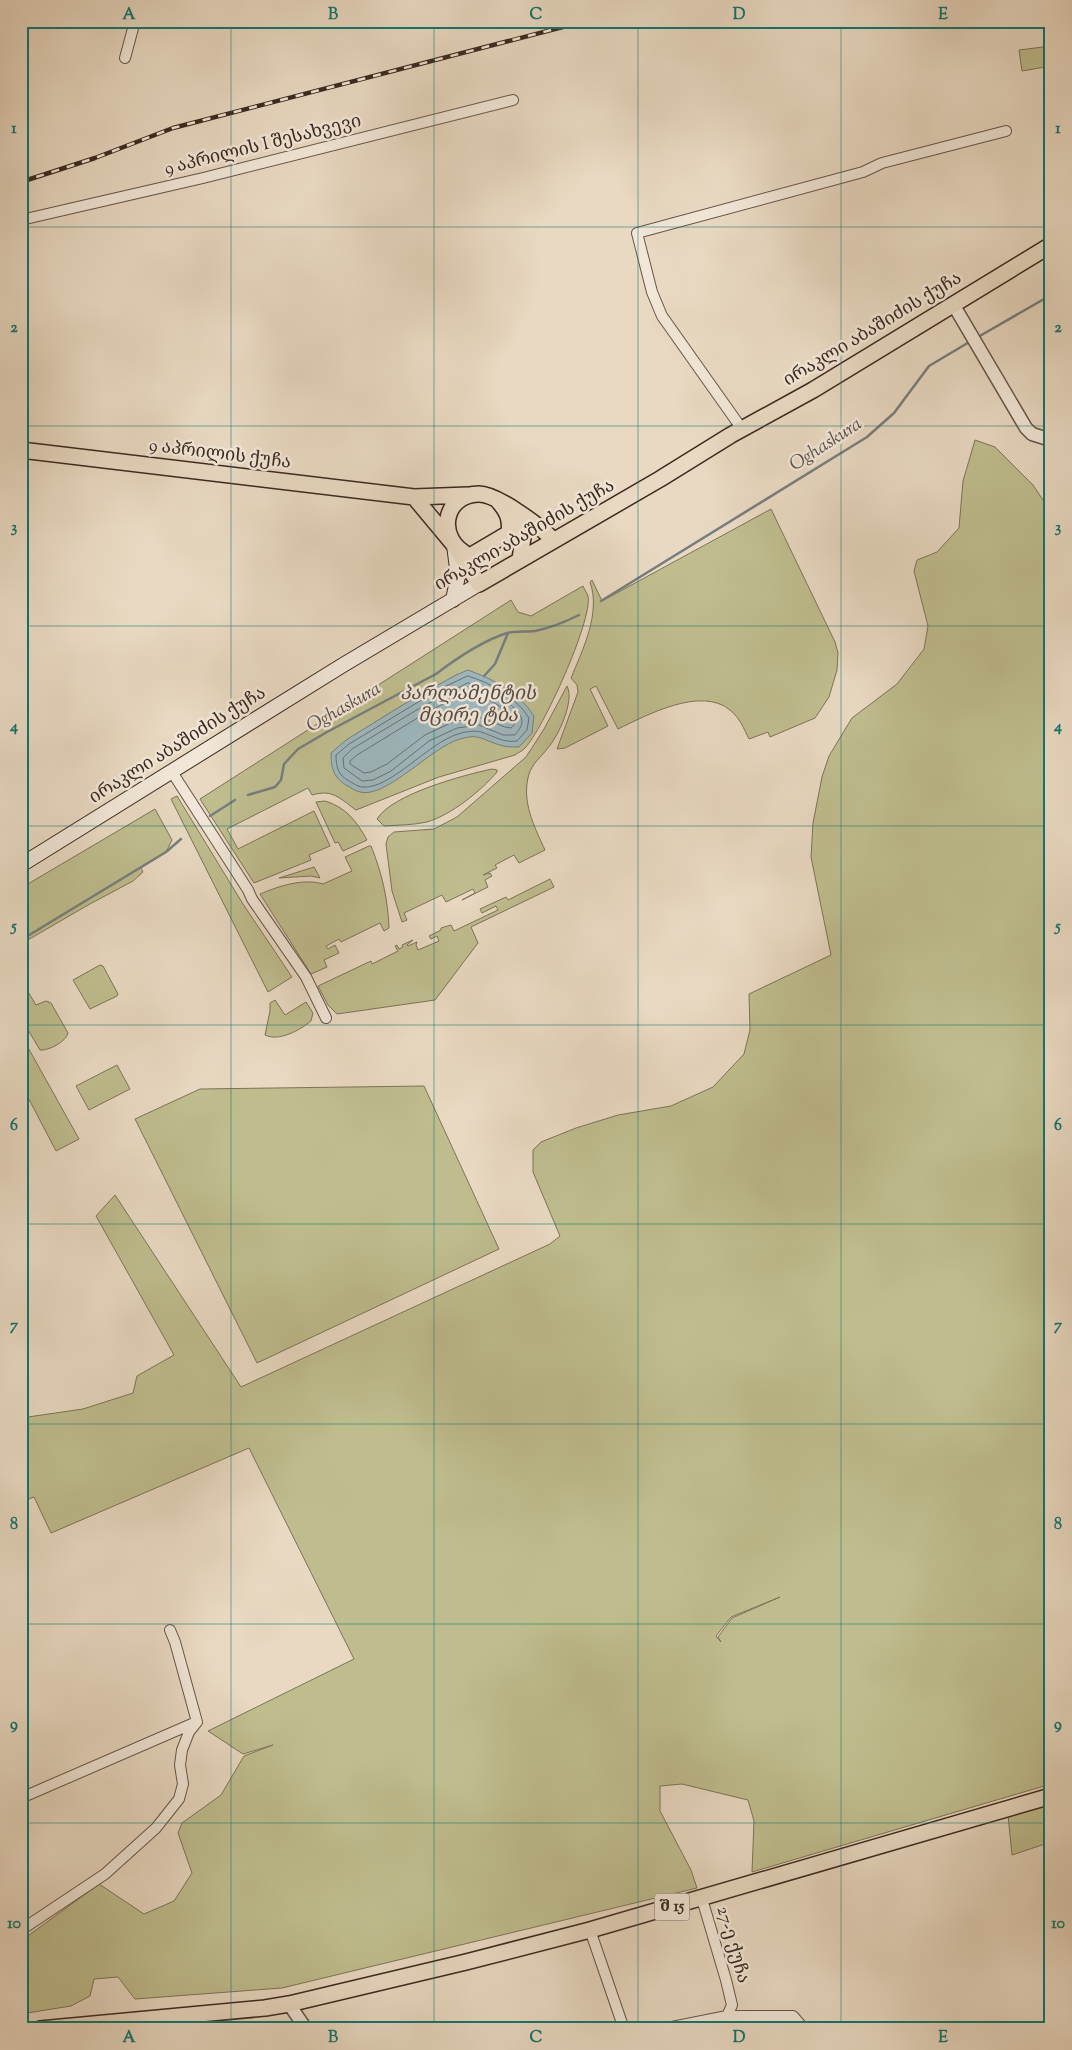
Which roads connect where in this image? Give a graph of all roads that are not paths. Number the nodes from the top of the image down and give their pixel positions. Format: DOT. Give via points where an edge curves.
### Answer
graph roads {
  1 [pos="135,21"];
  2 [pos="125,58"];
  3 [pos="513,100"];
  4 [pos="1006,131"];
  5 [pos="21,220"];
  6 [pos="1051,245"];
  7 [pos="953,304"];
  8 [pos="742,429"];
  9 [pos="1051,440"];
  10 [pos="21,450"];
  11 [pos="468,496"];
  12 [pos="414,497"];
  13 [pos="503,504"];
  14 [pos="553,540"];
  15 [pos="454,546"];
  16 [pos="520,560"];
  17 [pos="479,584"];
  18 [pos="453,600"];
  19 [pos="172,772"];
  20 [pos="21,865"];
  21 [pos="326,1018"];
  22 [pos="170,1630"];
  23 [pos="197,1722"];
  24 [pos="1051,1796"];
  25 [pos="21,1798"];
  26 [pos="702,1899"];
  27 [pos="21,1930"];
  28 [pos="590,1930"];
  29 [pos="289,2004"];
  30 [pos="727,2016"];
  31 [pos="50,2028"];
  32 [pos="306,2029"];
  33 [pos="624,2029"];
  34 [pos="662,2029"];
  35 [pos="724,2029"];
  36 [pos="801,2029"];
  1 -- 2 [label="street"];
  3 -- 5 [label="street, 9 აპრილის I შესახვევი" via="212,176"];
  4 -- 8 [label="street" via="882,162 863,172 637,233 652,292 662,316"];
  6 -- 7 [label="main road, ირაკლი აბაშიძის ქუჩა"];
  7 -- 8 [label="main road, ირაკლი აბაშიძის ქუჩა"];
  7 -- 9 [label="street" via="1026,428 1032,434"];
  8 -- 14 [label="main road, ირაკლი აბაშიძის ქუჩა"];
  10 -- 12 [label="main road, 9 აპრილის ქუჩა"];
  11 -- 12 [label="main road, 9 აპრილის ქუჩა"];
  11 -- 13 [label="main road" via="485,494"];
  11 -- 15 [label="main road" via="450,511 448,535"];
  12 -- 15 [label="main road"];
  13 -- 14 [label="main road" via="540,526"];
  13 -- 15 [label="main road" via="508,515 509,533 470,556"];
  13 -- 16 [label="main road" via="523,537"];
  14 -- 16 [label="main road, ირაკლი აბაშიძის ქუჩა"];
  15 -- 17 [label="main road"];
  15 -- 18 [label="main road" via="458,576"];
  16 -- 17 [label="main road, ირაკლი აბაშიძის ქუჩა"];
  17 -- 18 [label="main road, ირაკლი აბაშიძის ქუჩა"];
  18 -- 19 [label="main road, ირაკლი აბაშიძის ქუჩა"];
  19 -- 20 [label="main road, ირაკლი აბაშიძის ქუჩა"];
  19 -- 21 [label="street" via="313,989"];
  22 -- 23 [label="street"];
  23 -- 25 [label="street"];
  23 -- 27 [label="street" via="182,1750 183,1784 179,1798 156,1828 105,1874"];
  24 -- 26 [label="main road, შ 15"];
  26 -- 28 [label="main road, შ 15"];
  26 -- 30 [label="street, 27-ე ქუჩა" via="732,2005"];
  28 -- 29 [label="main road, შ 15"];
  28 -- 33 [label="street"];
  29 -- 31 [label="main road, შ 15"];
  29 -- 32 [label="street"];
  30 -- 34 [label="street"];
  30 -- 35 [label="street, 27-ე ქუჩა"];
  30 -- 36 [label="street" via="793,2016"];
}
